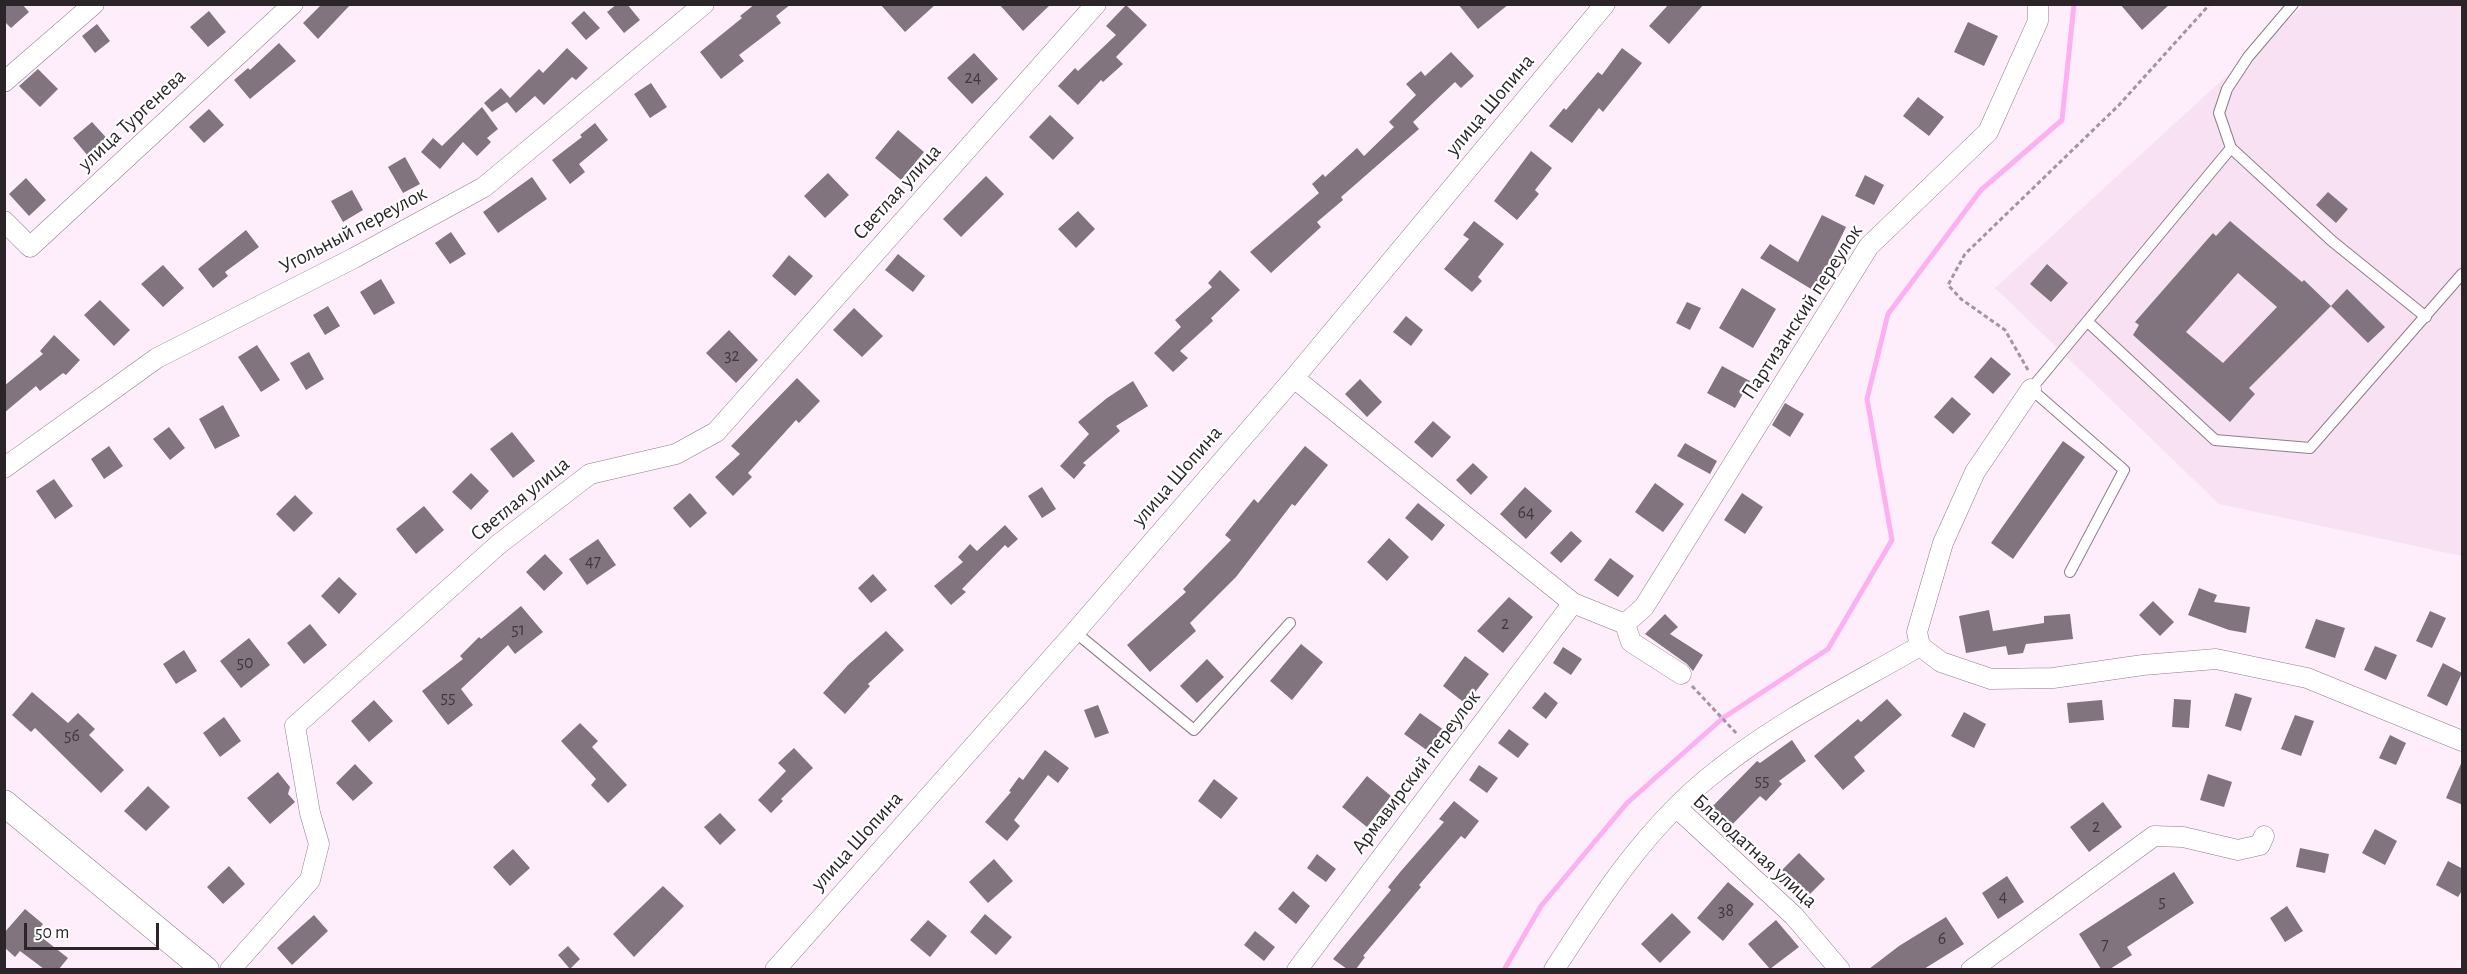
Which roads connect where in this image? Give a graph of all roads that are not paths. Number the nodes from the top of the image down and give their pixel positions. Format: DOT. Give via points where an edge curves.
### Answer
graph roads {
  1 [pos="94,4"];
  2 [pos="293,4"];
  3 [pos="704,4"];
  4 [pos="1096,4"];
  5 [pos="1605,4"];
  6 [pos="2038,4"];
  7 [pos="2293,4"];
  8 [pos="4,82"];
  9 [pos="2231,148"];
  10 [pos="4,221"];
  11 [pos="2463,274"];
  12 [pos="2426,317"];
  13 [pos="2088,322"];
  14 [pos="1294,378"];
  15 [pos="2031,389"];
  16 [pos="4,468"];
  17 [pos="2070,572"];
  18 [pos="1573,603"];
  19 [pos="1290,623"];
  20 [pos="1624,624"];
  21 [pos="1075,632"];
  22 [pos="1920,646"];
  23 [pos="1681,674"];
  24 [pos="2463,741"];
  25 [pos="4,803"];
  26 [pos="1676,807"];
  27 [pos="2264,836"];
  28 [pos="206,969"];
  29 [pos="230,969"];
  30 [pos="775,969"];
  31 [pos="1297,969"];
  32 [pos="1554,969"];
  33 [pos="1840,969"];
  34 [pos="1971,969"];
  1 -- 8 [label="street"];
  2 -- 10 [label="street, улица Тургенева" via="30,247"];
  3 -- 16 [label="street, Угольный переулок" via="484,187 157,358"];
  4 -- 29 [label="street, Светлая улица" via="716,432 676,454 590,474 499,544 295,726 310,813 320,844 310,880"];
  5 -- 14 [label="street, улица Шопина"];
  6 -- 20 [label="street, Партизанский переулок" via="2038,21 1988,132 1869,246 1644,607"];
  7 -- 9 [label="lane" via="2248,57 2227,89 2220,113"];
  9 -- 12 [label="lane" via="2332,241"];
  9 -- 13 [label="lane"];
  11 -- 12 [label="lane"];
  12 -- 13 [label="lane" via="2310,448 2215,440"];
  13 -- 15 [label="lane"];
  14 -- 18 [label="street"];
  14 -- 21 [label="street, улица Шопина"];
  15 -- 17 [label="lane" via="2124,470"];
  15 -- 22 [label="street" via="1975,472 1943,543 1917,632"];
  18 -- 20 [label="street"];
  18 -- 31 [label="street, Армавирский переулок"];
  19 -- 21 [label="lane" via="1194,730"];
  20 -- 23 [label="street" via="1631,642"];
  21 -- 30 [label="street, улица Шопина"];
  22 -- 24 [label="street" via="1941,662 1991,679 2054,678 2216,659 2307,678"];
  22 -- 26 [label="street" via="1748,748"];
  25 -- 28 [label="street"];
  26 -- 32 [label="street, Благодатная улица" via="1595,905"];
  26 -- 33 [label="street, Благодатная улица" via="1794,916"];
  27 -- 34 [label="street" via="2260,845 2238,850 2182,837 2154,836"];
}
